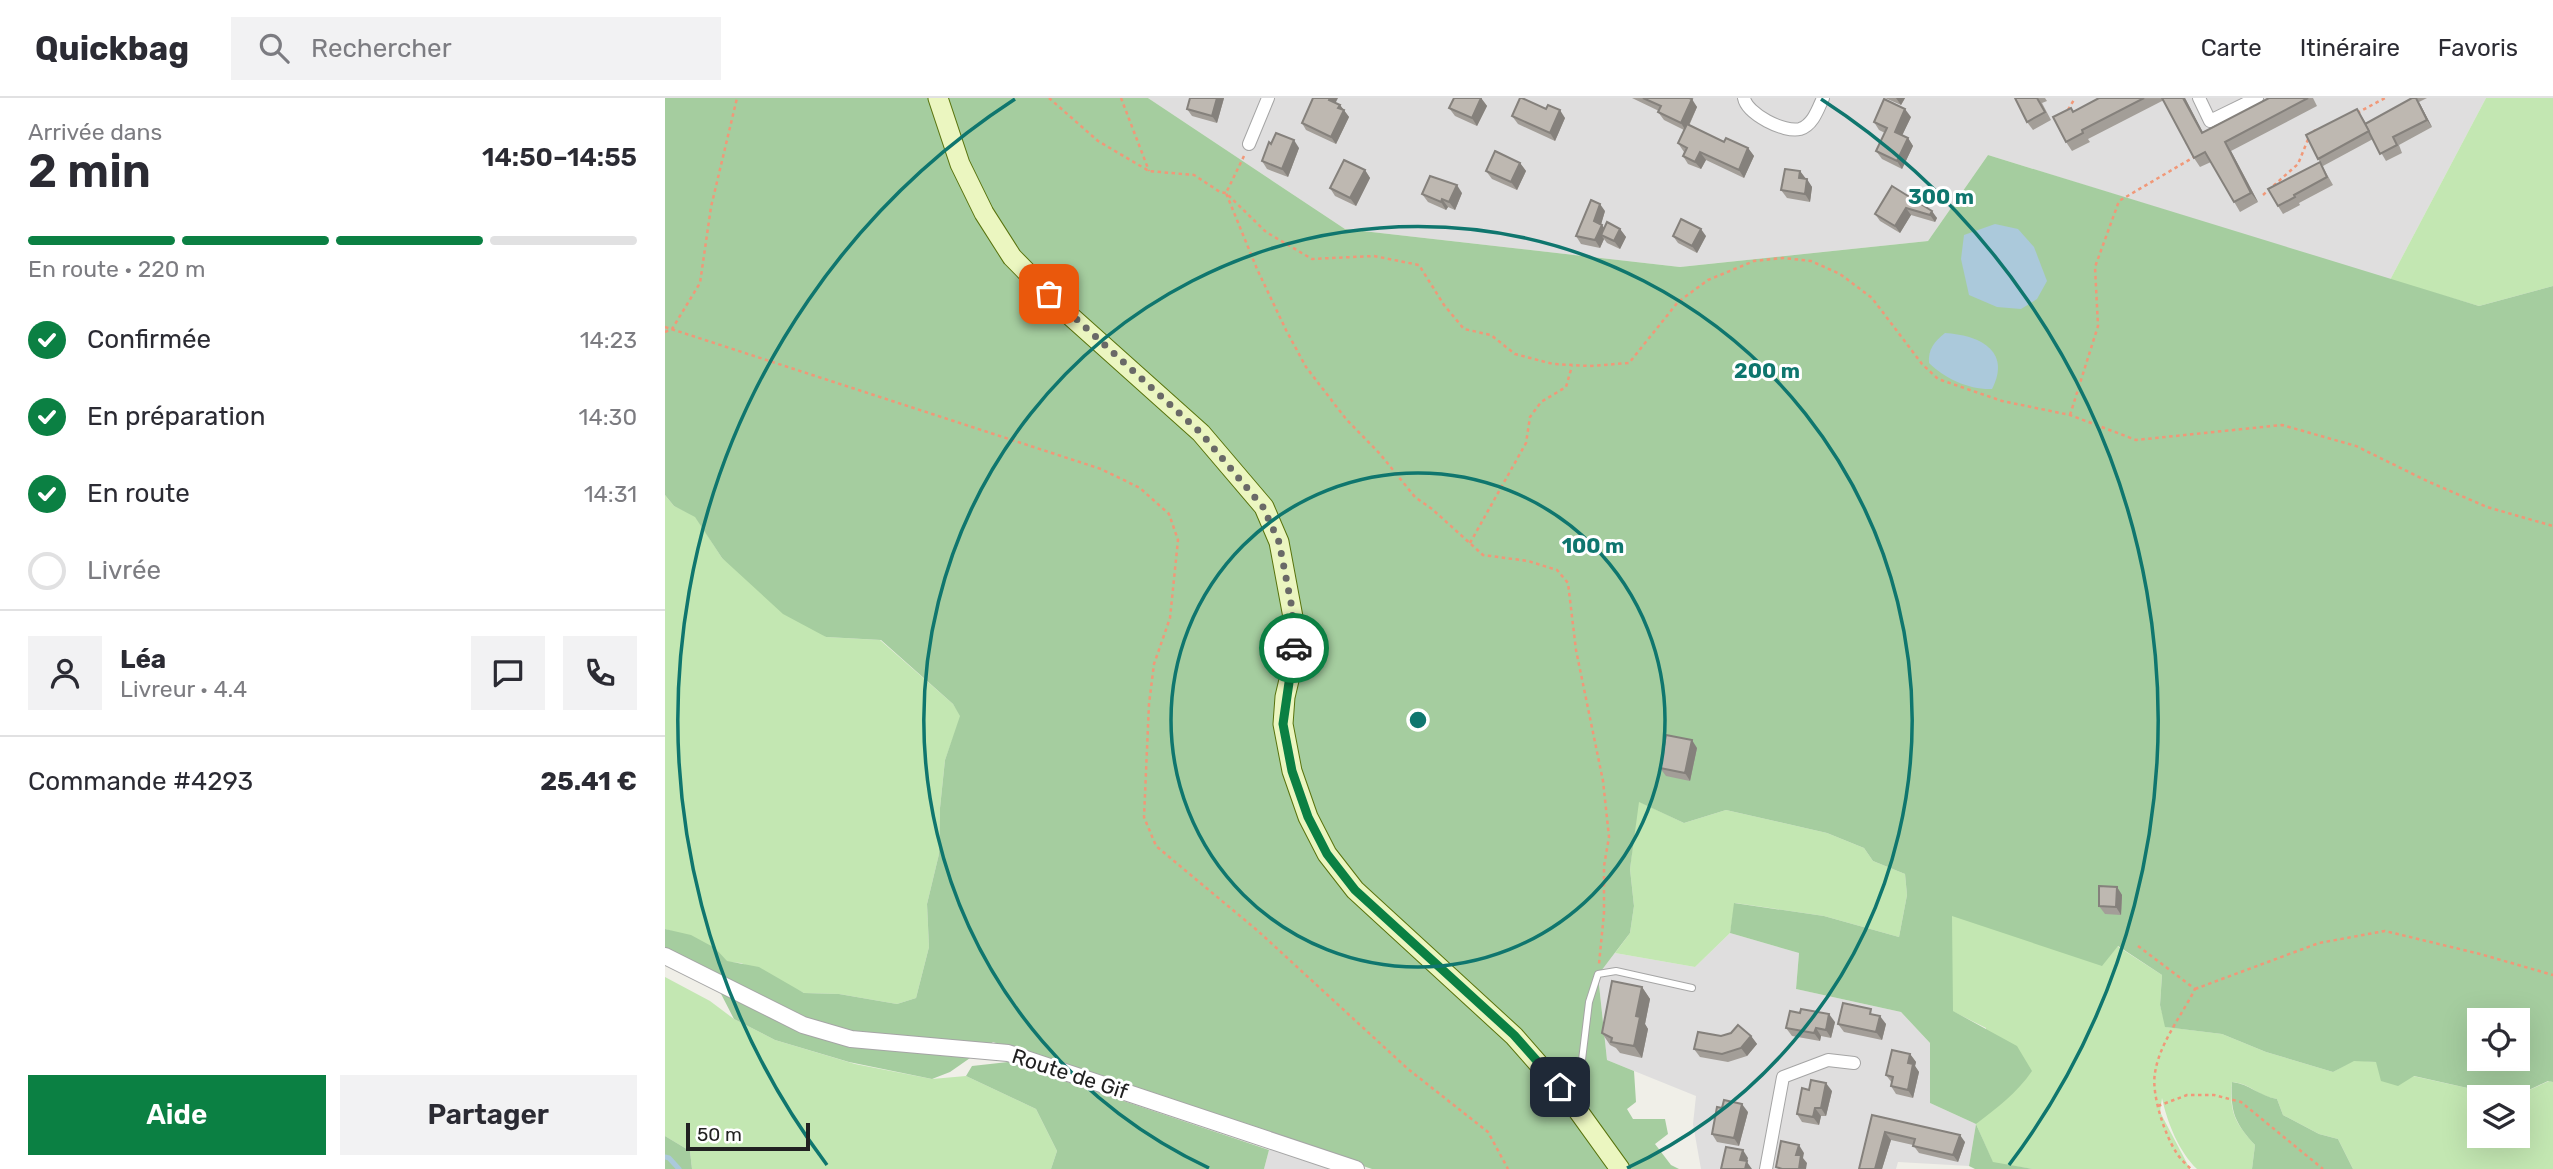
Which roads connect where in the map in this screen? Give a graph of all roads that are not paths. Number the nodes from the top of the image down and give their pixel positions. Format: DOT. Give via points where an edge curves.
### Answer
graph roads {
  1 [pos="938,98"];
  2 [pos="1268,98"];
  3 [pos="1744,98"];
  4 [pos="1823,98"];
  5 [pos="2199,98"];
  6 [pos="2257,98"];
  7 [pos="1249,144"];
  8 [pos="665,956"];
  9 [pos="1692,988"];
  10 [pos="1854,1063"];
  11 [pos="1571,1101"];
  12 [pos="1356,1169"];
  13 [pos="1620,1169"];
  14 [pos="1766,1169"];
  1 -- 11 [label="main road" via="983,213 1012,257 1067,313 1201,433 1263,507 1279,542 1295,628 1283,724 1292,771 1327,854 1355,890 1514,1035"];
  2 -- 7 [label="street"];
  3 -- 4 [label="street" via="1755,114 1786,129 1801,129 1813,121"];
  5 -- 6 [label="street" via="2210,121"];
  8 -- 12 [label="street, Route de Gif" via="803,1025 851,1039 1008,1054"];
  9 -- 11 [label="lane" via="1616,971 1598,974 1588,1002 1582,1060"];
  10 -- 14 [label="street" via="1828,1060 1783,1076"];
  11 -- 13 [label="main road"];
}
